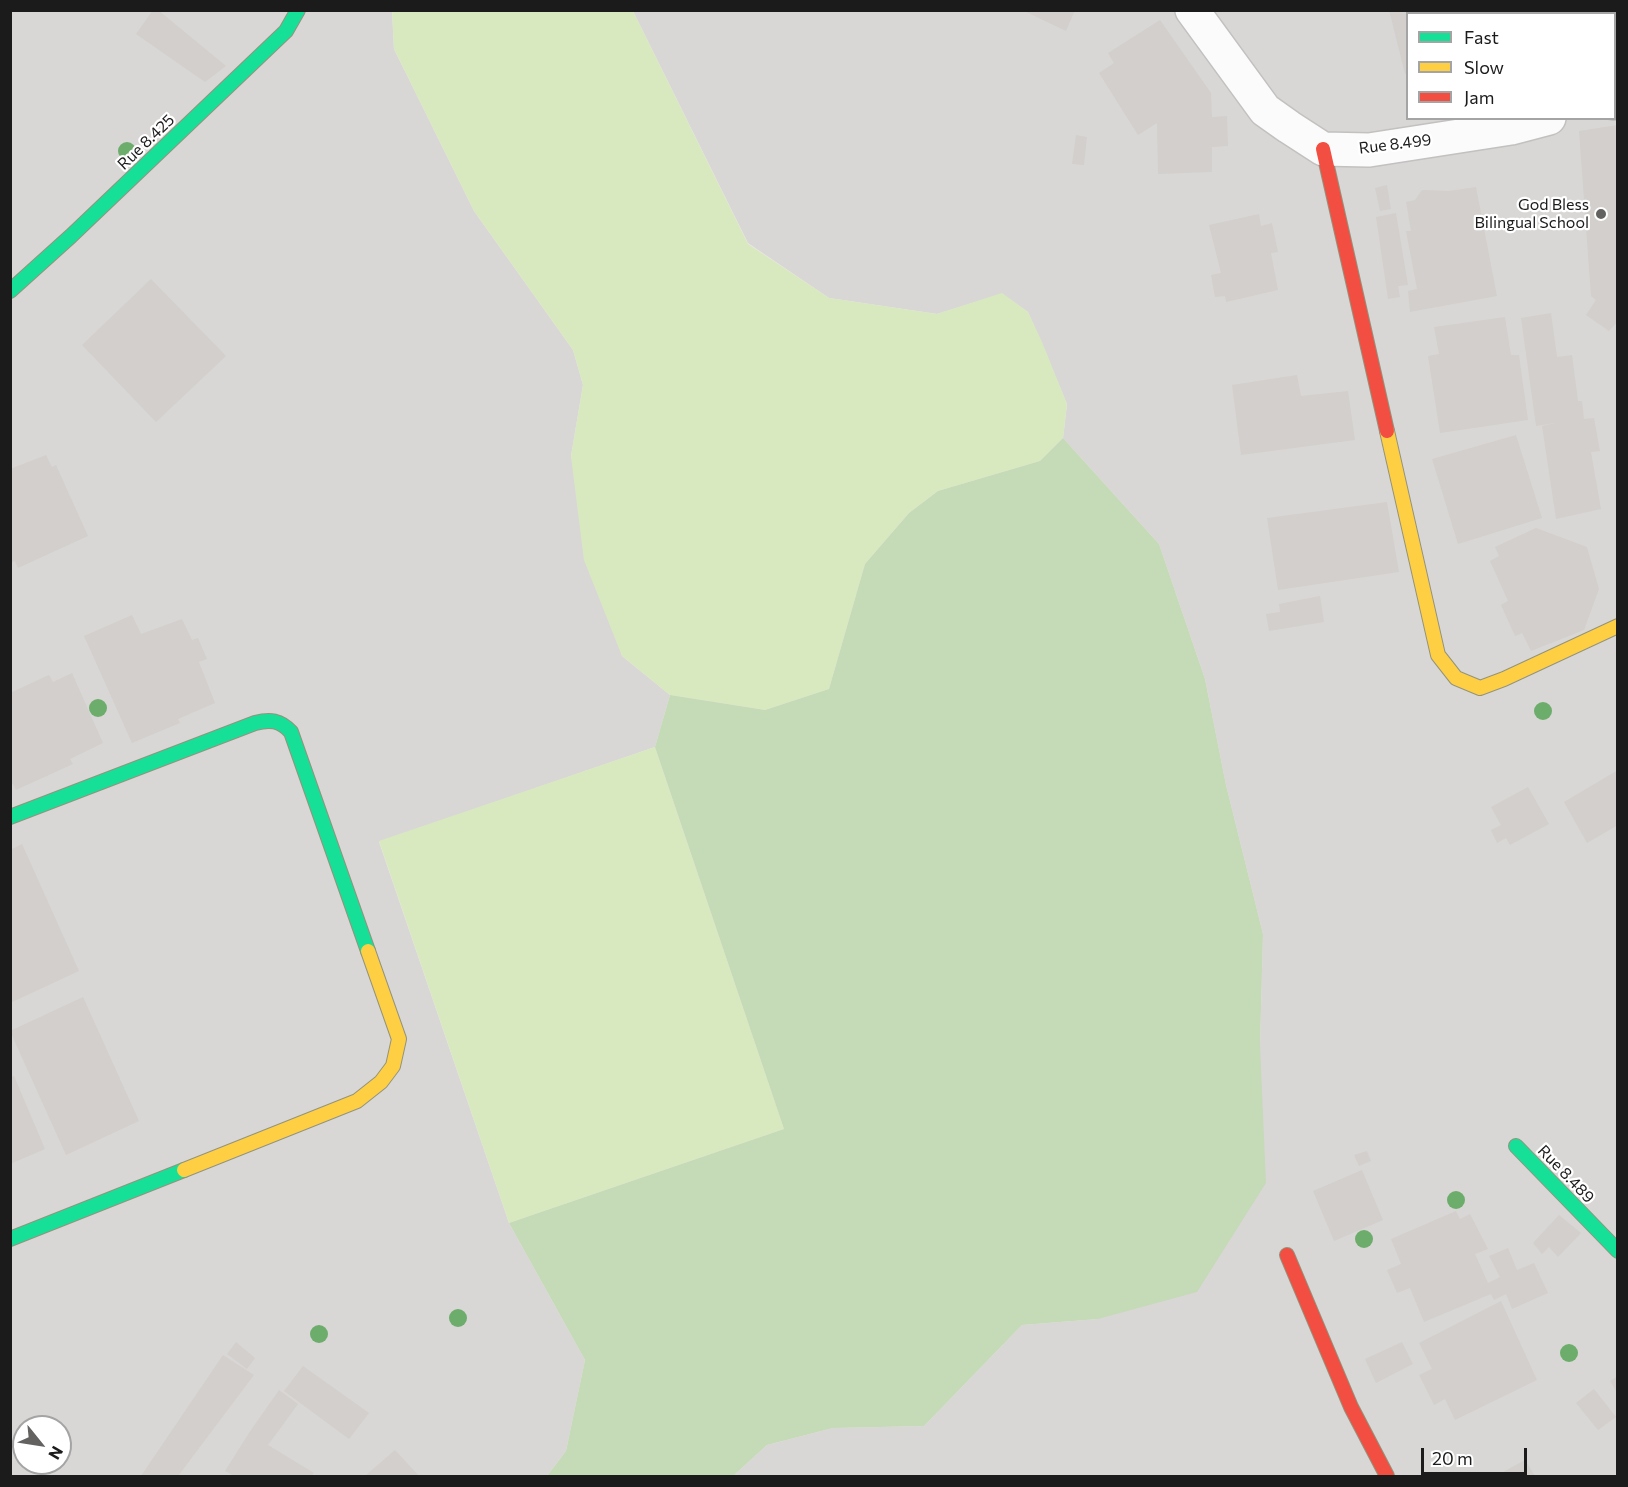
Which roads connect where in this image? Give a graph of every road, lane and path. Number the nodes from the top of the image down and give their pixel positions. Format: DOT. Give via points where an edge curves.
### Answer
graph roads {
  1 [pos="298,10"];
  2 [pos="1192,10"];
  3 [pos="1541,120"];
  4 [pos="1323,149"];
  5 [pos="10,291"];
  6 [pos="1617,626"];
  7 [pos="10,817"];
  8 [pos="1516,1146"];
  9 [pos="10,1239"];
  10 [pos="1617,1251"];
  11 [pos="1287,1255"];
  12 [pos="1387,1476"];
  1 -- 5 [label="street, Rue 8.425" via="285,31"];
  2 -- 4 [label="street" via="1265,110"];
  3 -- 4 [label="street, Rue 8.499" via="1369,150"];
  4 -- 6 [label="street" via="1438,655 1456,678 1480,688"];
  7 -- 9 [label="street" via="255,723 268,719 283,723 291,732 399,1039 393,1066 381,1082 357,1101"];
  8 -- 10 [label="street, Rue 8.489"];
  11 -- 12 [label="street" via="1351,1407"];
}
